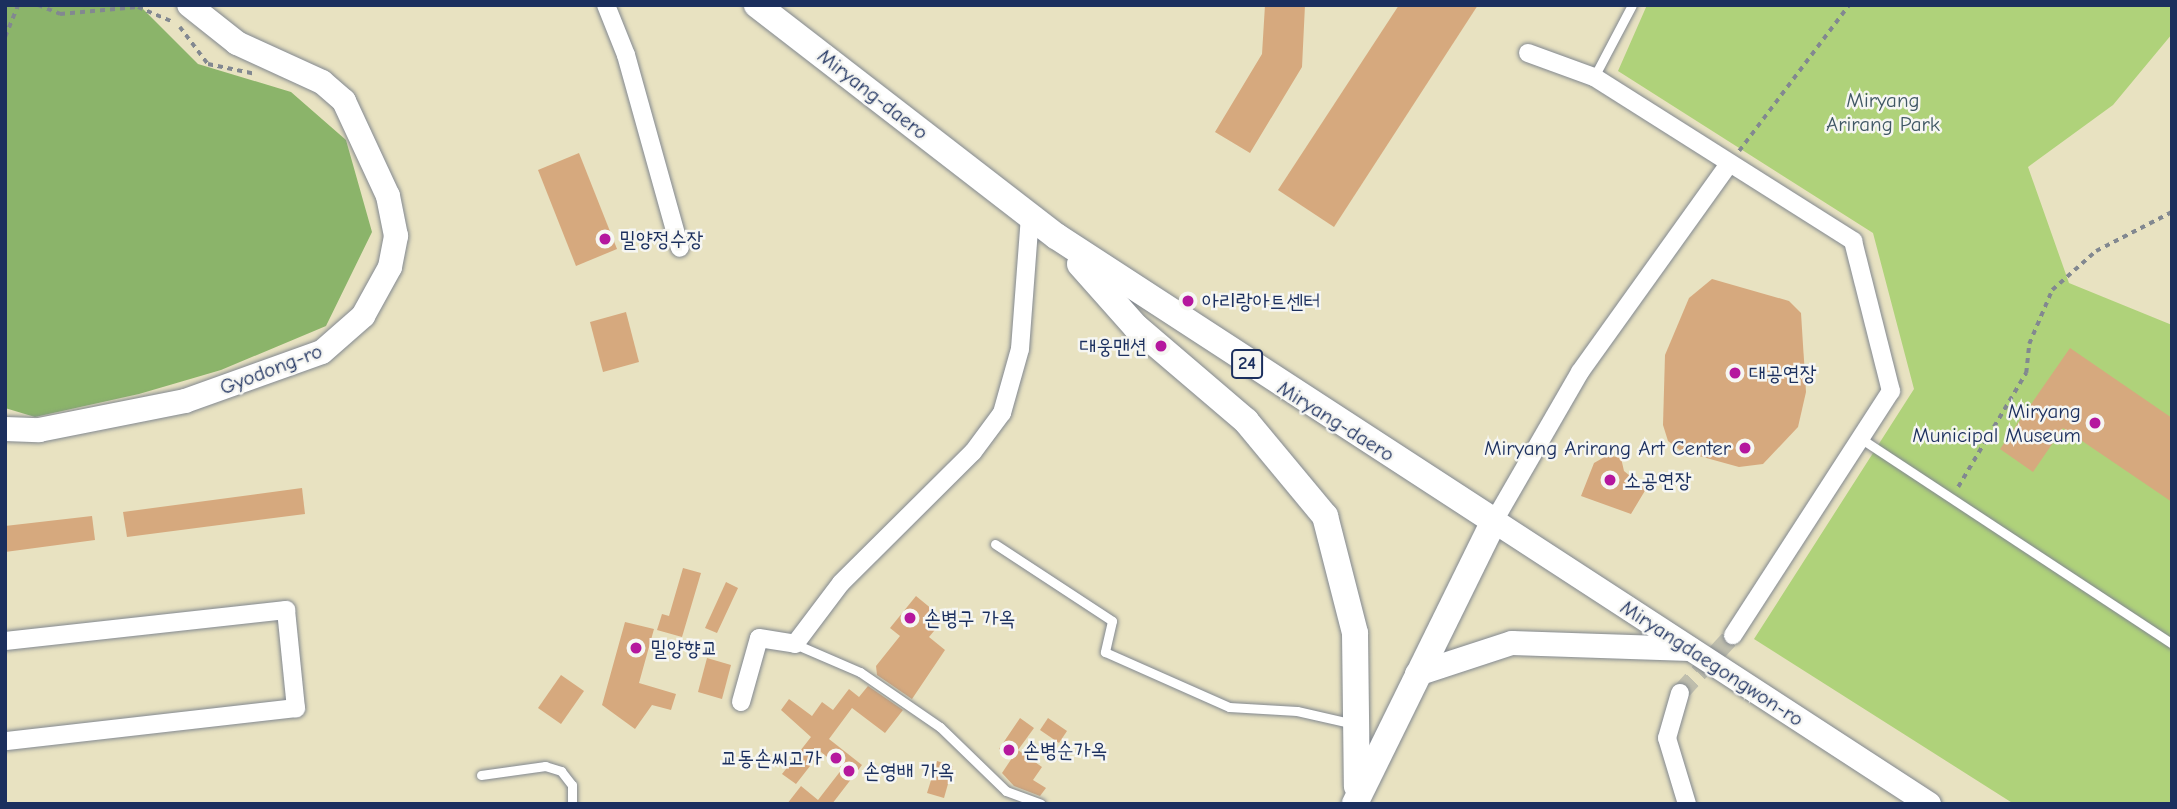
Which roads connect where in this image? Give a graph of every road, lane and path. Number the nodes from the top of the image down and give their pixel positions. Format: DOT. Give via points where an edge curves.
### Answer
graph roads {
  1 [pos="18,5"];
  2 [pos="38,5"];
  3 [pos="189,5"];
  4 [pos="606,5"];
  5 [pos="757,5"];
  6 [pos="1632,5"];
  7 [pos="1849,5"];
  8 [pos="5,37"];
  9 [pos="1528,53"];
  10 [pos="278,64"];
  11 [pos="1594,77"];
  12 [pos="1729,164"];
  13 [pos="2172,212"];
  14 [pos="1030,216"];
  15 [pos="1056,236"];
  16 [pos="680,248"];
  17 [pos="5,429"];
  18 [pos="1860,438"];
  19 [pos="1951,498"];
  20 [pos="1494,521"];
  21 [pos="995,544"];
  22 [pos="1733,635"];
  23 [pos="5,641"];
  24 [pos="795,644"];
  25 [pos="2172,644"];
  26 [pos="1690,649"];
  27 [pos="1417,674"];
  28 [pos="1680,693"];
  29 [pos="741,702"];
  30 [pos="1359,726"];
  31 [pos="5,741"];
  32 [pos="481,775"];
  33 [pos="1356,802"];
  34 [pos="572,804"];
  35 [pos="1041,804"];
  36 [pos="1687,804"];
  37 [pos="1930,804"];
  1 -- 8 [label="path"];
  2 -- 10 [label="path" via="60,14 151,10 178,25 208,64 250,76"];
  3 -- 10 [label="street, Gyodong-ro" via="217,30"];
  4 -- 16 [label="street"];
  5 -- 14 [label="main road, Miryang-daero / 24"];
  6 -- 11 [label="lane"];
  7 -- 12 [label="path"];
  9 -- 11 [label="street"];
  10 -- 17 [label="street, Gyodong-ro" via="322,82 344,101 388,196 395,251 363,316 322,352 185,401 39,430"];
  11 -- 12 [label="street"];
  12 -- 18 [label="street" via="1853,241 1891,391"];
  12 -- 20 [label="street" via="1580,372"];
  13 -- 19 [label="path" via="2096,251 2053,290 2029,344 2026,373"];
  14 -- 15 [label="main road, Miryang-daero / 24"];
  14 -- 24 [label="street" via="1020,349 1002,413 973,452 841,583"];
  15 -- 20 [label="main road, Miryang-daero / 24"];
  15 -- 30 [label="main road" via="1136,327 1247,421 1325,516 1355,632"];
  18 -- 19 [label="lane"];
  18 -- 22 [label="street"];
  19 -- 25 [label="lane"];
  20 -- 26 [label="street, Miryangdaegongwon-ro"];
  20 -- 27 [label="main road"];
  21 -- 30 [label="lane" via="1112,621 1105,652 1229,707 1297,711"];
  23 -- 31 [label="street" via="286,610 296,708"];
  24 -- 29 [label="street" via="760,638"];
  24 -- 35 [label="lane" via="860,672 940,727 1006,791"];
  26 -- 27 [label="street" via="1512,643"];
  26 -- 37 [label="street, Miryangdaegongwon-ro"];
  27 -- 33 [label="main road"];
  28 -- 36 [label="street" via="1667,738"];
  30 -- 33 [label="main road"];
  32 -- 34 [label="lane" via="545,766 561,771 572,785"];
}
